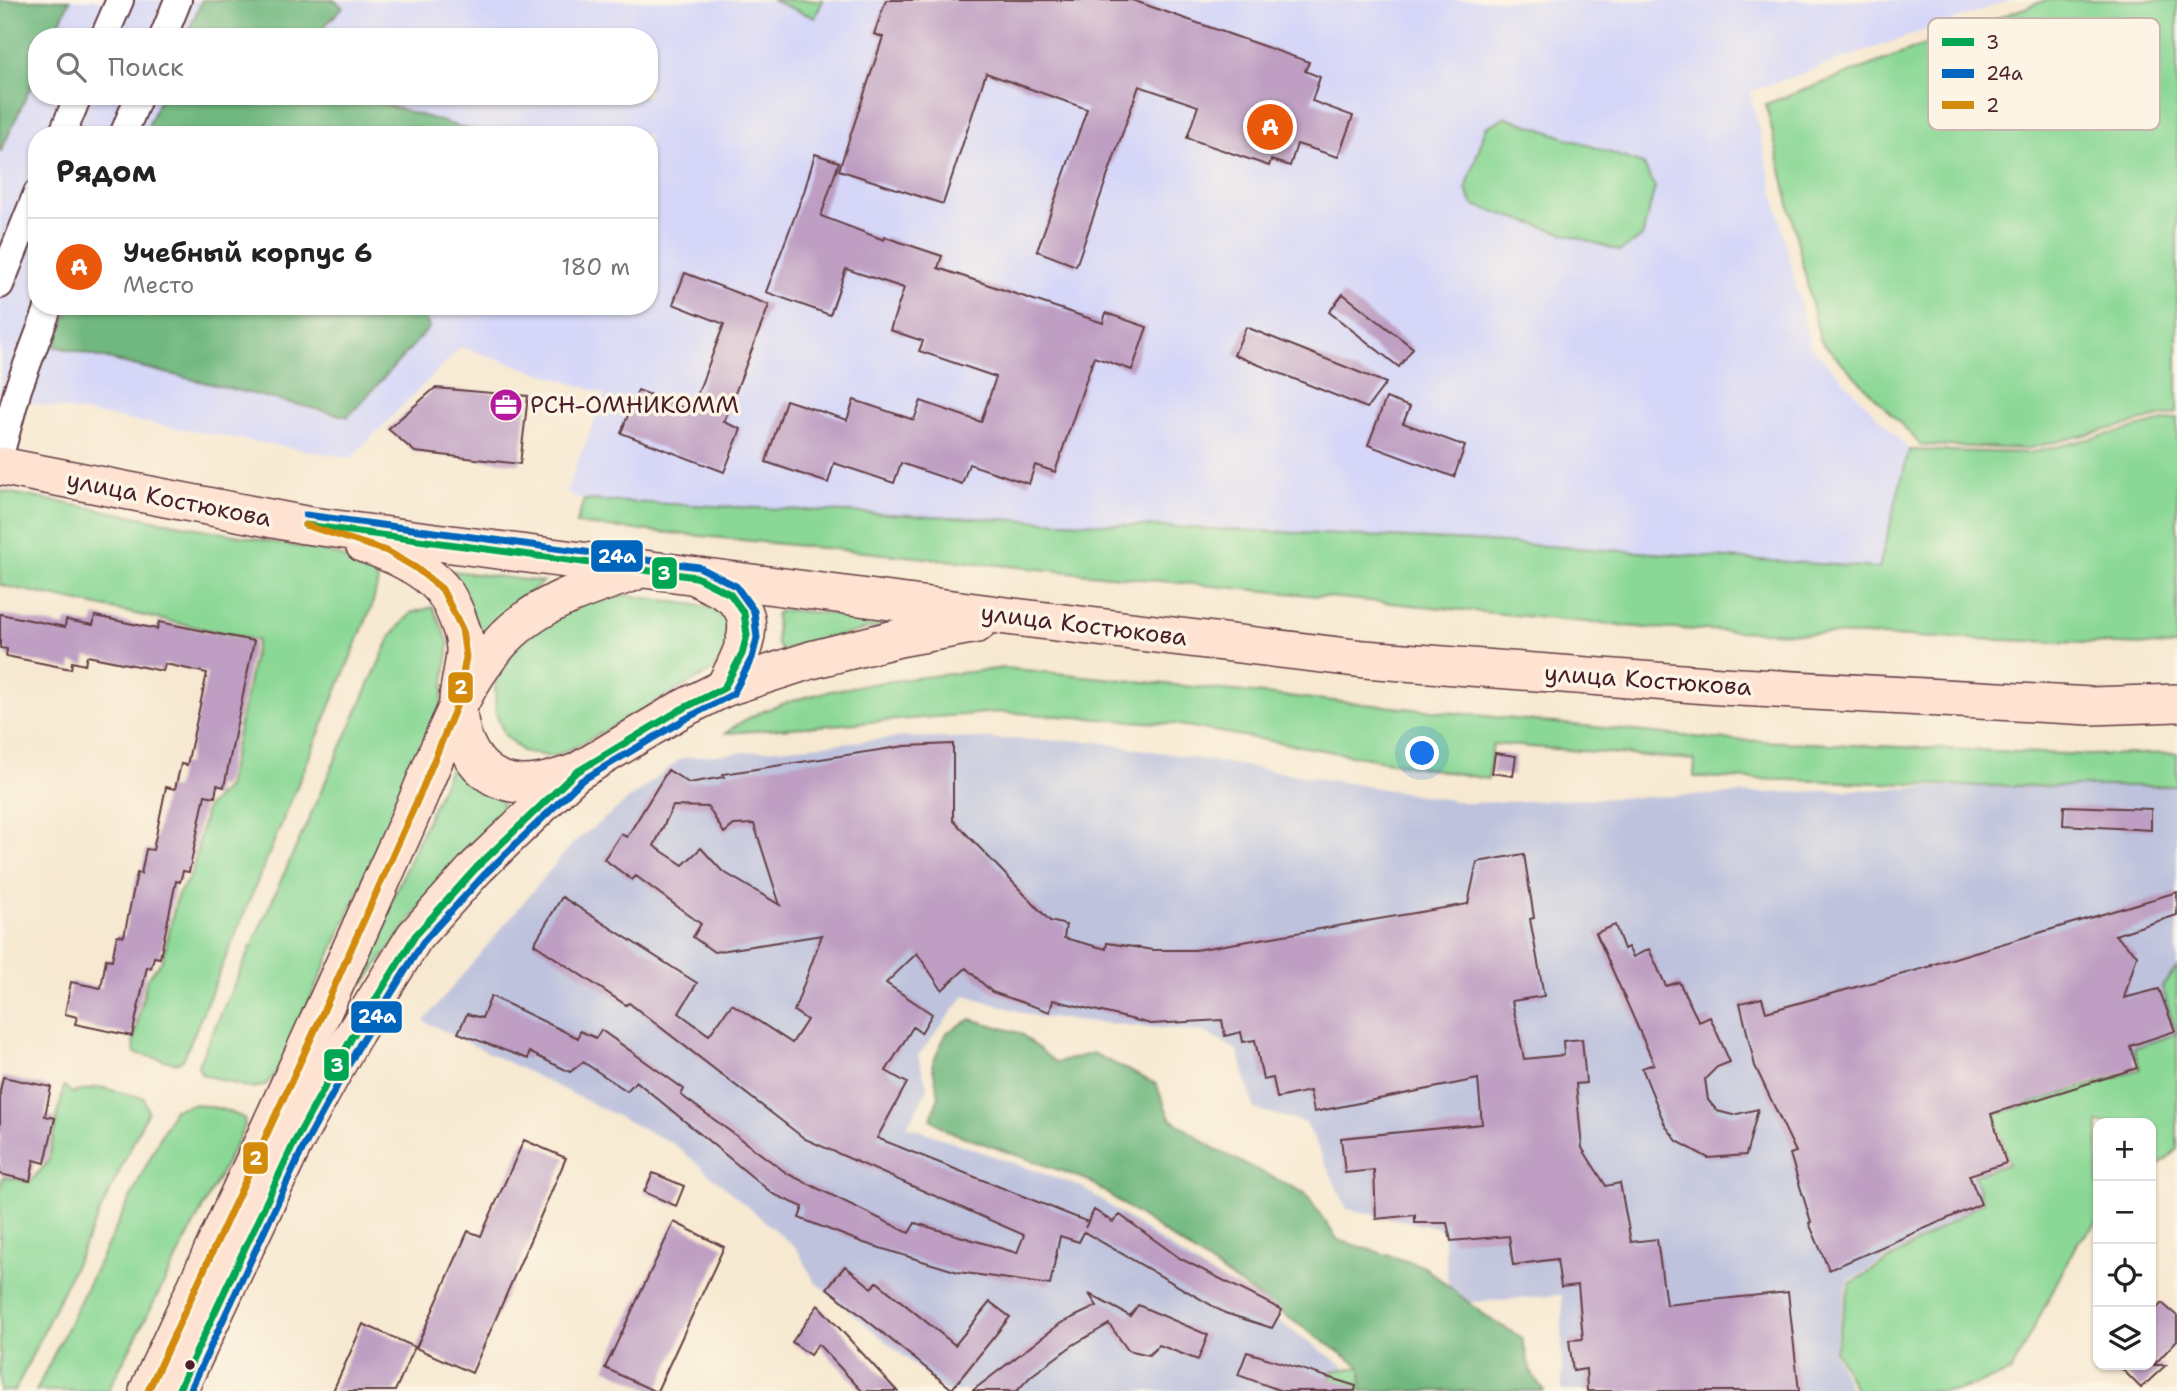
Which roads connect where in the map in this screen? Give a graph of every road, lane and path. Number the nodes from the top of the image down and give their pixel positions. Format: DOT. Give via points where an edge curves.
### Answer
graph roads {
  1 [pos="120,0"];
  2 [pos="178,0"];
  3 [pos="108,28"];
  4 [pos="167,28"];
  5 [pos="74,105"];
  6 [pos="135,105"];
  7 [pos="66,126"];
  8 [pos="127,126"];
  9 [pos="28,215"];
  10 [pos="0,285"];
  11 [pos="46,315"];
  12 [pos="0,455"];
  13 [pos="0,466"];
  14 [pos="305,525"];
  15 [pos="643,569"];
  16 [pos="696,577"];
  17 [pos="1014,617"];
  18 [pos="724,688"];
  19 [pos="458,702"];
  20 [pos="2177,703"];
  21 [pos="575,773"];
  22 [pos="148,1391"];
  23 [pos="178,1391"];
  1 -- 3 [label="street"];
  2 -- 4 [label="street"];
  5 -- 7 [label="street"];
  6 -- 8 [label="street"];
  9 -- 10 [label="street"];
  11 -- 12 [label="street"];
  13 -- 14 [label="main road, улица Костюкова"];
  14 -- 15 [label="main road, улица Костюкова"];
  14 -- 19 [label="main road" via="387,551 442,589 462,629 466,657"];
  15 -- 16 [label="main road, улица Костюкова"];
  15 -- 19 [label="main road" via="577,591 523,621 482,665"];
  16 -- 17 [label="main road, улица Костюкова"];
  16 -- 18 [label="main road" via="730,594 744,613 747,635 742,654"];
  17 -- 18 [label="main road" via="900,638"];
  17 -- 20 [label="main road, улица Костюкова" via="1364,659 1721,686 2091,706"];
  18 -- 21 [label="main road"];
  19 -- 21 [label="main road" via="463,741 481,769 511,783 540,783"];
  19 -- 22 [label="main road" via="315,1030"];
  21 -- 23 [label="main road" via="477,867 415,936 294,1143"];
}
